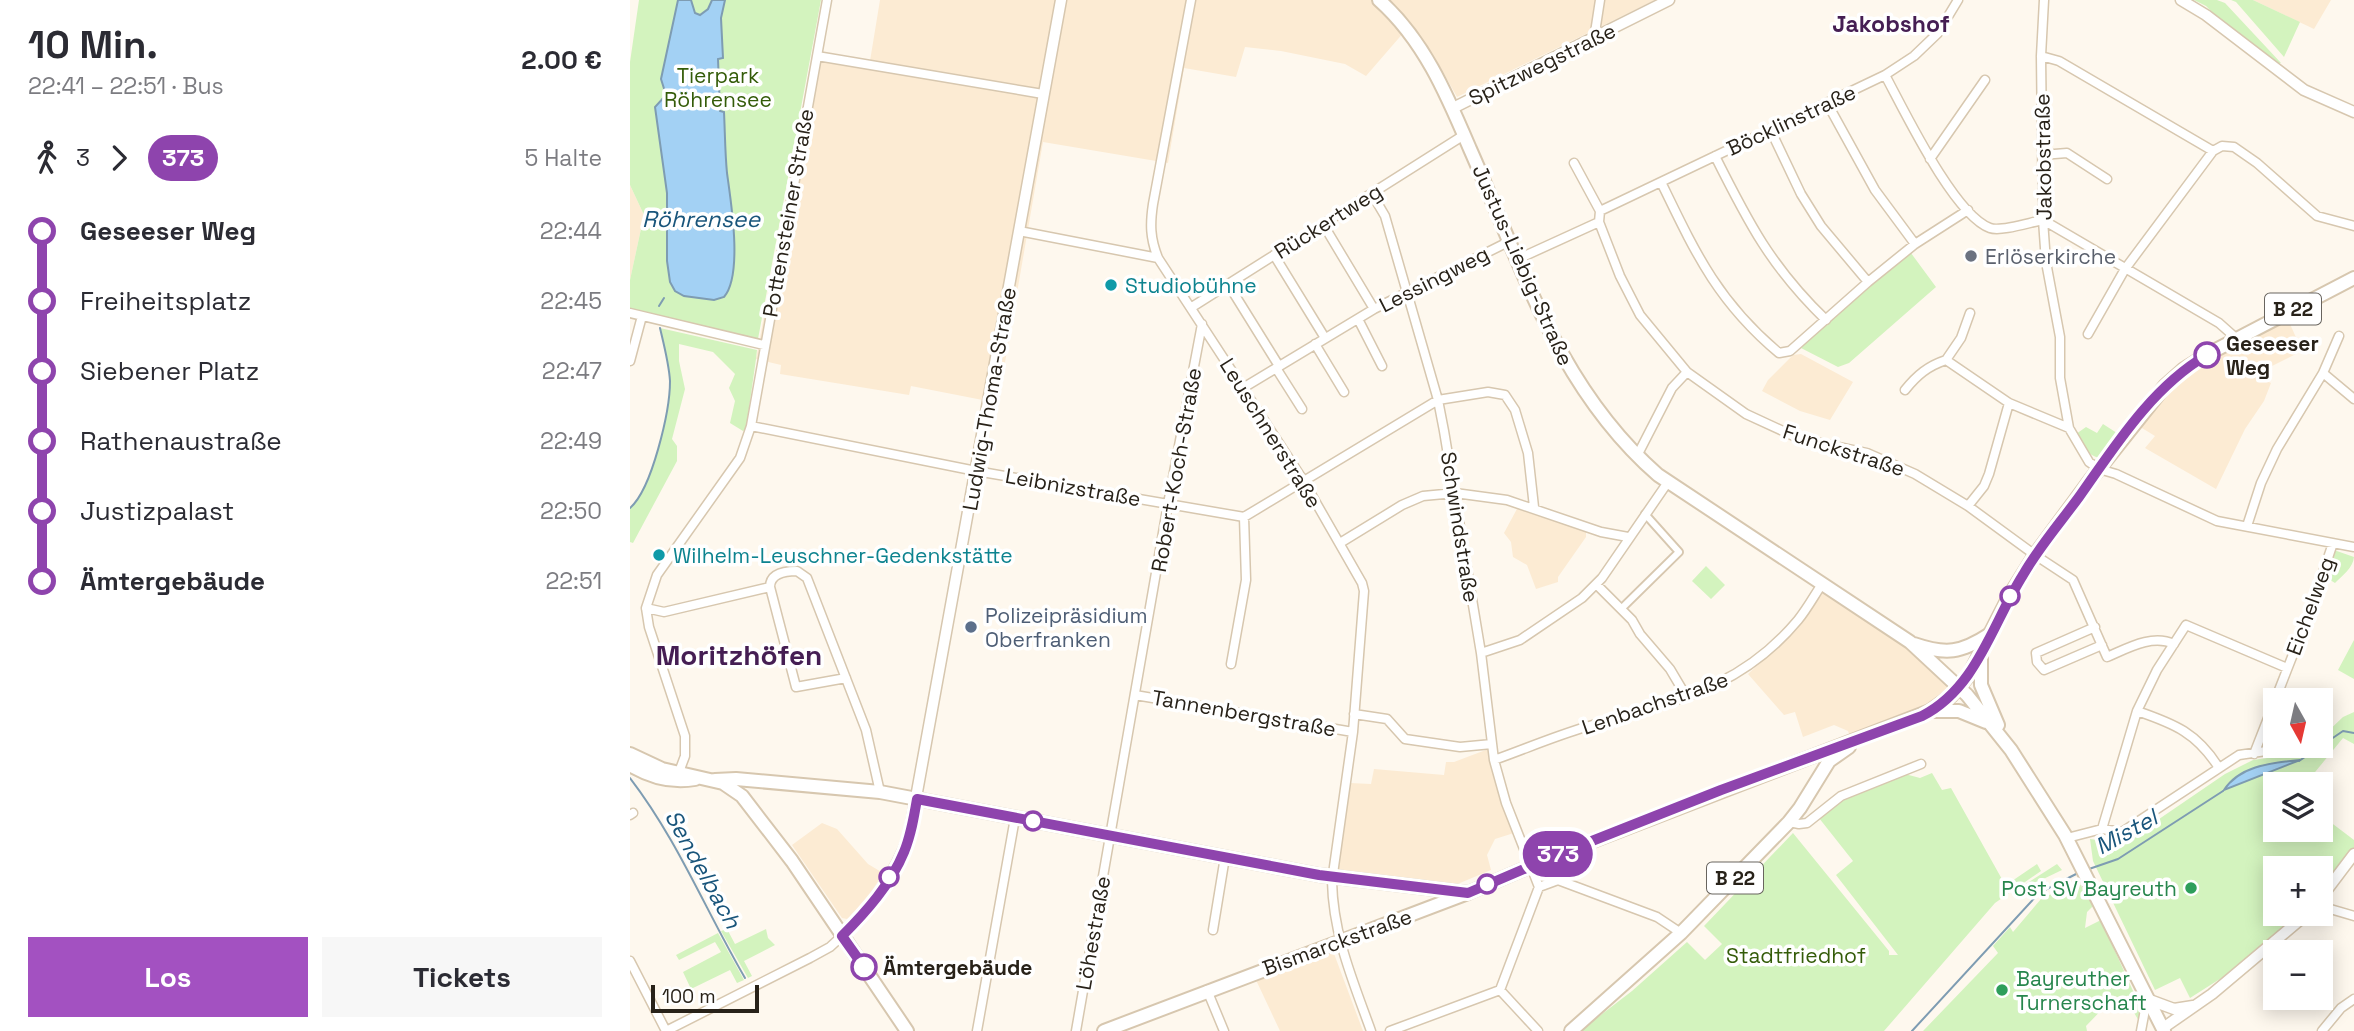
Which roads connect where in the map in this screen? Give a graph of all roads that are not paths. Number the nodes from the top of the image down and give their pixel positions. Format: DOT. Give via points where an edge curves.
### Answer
graph roads {
  1 [pos="827,0"];
  2 [pos="1061,0"];
  3 [pos="1191,0"];
  4 [pos="1379,0"];
  5 [pos="1600,0"];
  6 [pos="1669,0"];
  7 [pos="1958,0"];
  8 [pos="2044,0"];
  9 [pos="2181,0"];
  10 [pos="1594,39"];
  11 [pos="817,56"];
  12 [pos="2041,56"];
  13 [pos="1885,75"];
  14 [pos="1985,80"];
  15 [pos="1043,94"];
  16 [pos="1826,103"];
  17 [pos="1453,108"];
  18 [pos="2354,112"];
  19 [pos="1770,130"];
  20 [pos="1464,135"];
  21 [pos="2213,151"];
  22 [pos="2042,155"];
  23 [pos="1715,156"];
  24 [pos="1930,159"];
  25 [pos="1574,163"];
  26 [pos="2107,179"];
  27 [pos="1661,182"];
  28 [pos="1372,194"];
  29 [pos="1968,209"];
  30 [pos="1600,211"];
  31 [pos="2043,220"];
  32 [pos="1599,222"];
  33 [pos="1323,224"];
  34 [pos="2354,226"];
  35 [pos="1019,231"];
  36 [pos="1510,241"];
  37 [pos="1915,244"];
  38 [pos="1274,255"];
  39 [pos="1158,258"];
  40 [pos="1518,259"];
  41 [pos="2125,269"];
  42 [pos="2354,278"];
  43 [pos="1868,282"];
  44 [pos="1228,284"];
  45 [pos="1407,292"];
  46 [pos="1192,307"];
  47 [pos="1374,309"];
  48 [pos="630,313"];
  49 [pos="1970,313"];
  50 [pos="642,316"];
  51 [pos="1358,319"];
  52 [pos="1825,320"];
  53 [pos="1202,324"];
  54 [pos="2088,334"];
  55 [pos="2339,336"];
  56 [pos="1325,338"];
  57 [pos="2237,339"];
  58 [pos="1213,342"];
  59 [pos="1315,344"];
  60 [pos="764,345"];
  61 [pos="1198,353"];
  62 [pos="630,360"];
  63 [pos="1946,360"];
  64 [pos="1382,366"];
  65 [pos="1278,367"];
  66 [pos="1687,372"];
  67 [pos="2323,373"];
  68 [pos="1243,388"];
  69 [pos="1905,390"];
  70 [pos="1343,392"];
  71 [pos="2354,399"];
  72 [pos="1438,400"];
  73 [pos="2009,403"];
  74 [pos="1301,409"];
  75 [pos="751,426"];
  76 [pos="2070,428"];
  77 [pos="1637,456"];
  78 [pos="2099,469"];
  79 [pos="976,471"];
  80 [pos="1303,480"];
  81 [pos="1668,482"];
  82 [pos="1455,493"];
  83 [pos="1168,504"];
  84 [pos="1968,506"];
  85 [pos="1534,508"];
  86 [pos="1644,514"];
  87 [pos="1244,517"];
  88 [pos="2247,526"];
  89 [pos="1628,537"];
  90 [pos="1340,543"];
  91 [pos="2333,543"];
  92 [pos="2354,547"];
  93 [pos="2035,555"];
  94 [pos="1596,584"];
  95 [pos="1822,584"];
  96 [pos="771,587"];
  97 [pos="646,608"];
  98 [pos="1622,608"];
  99 [pos="2095,627"];
  100 [pos="1990,634"];
  101 [pos="1910,642"];
  102 [pos="2174,644"];
  103 [pos="2102,645"];
  104 [pos="1481,653"];
  105 [pos="1981,654"];
  106 [pos="1231,664"];
  107 [pos="2287,668"];
  108 [pos="846,678"];
  109 [pos="1959,688"];
  110 [pos="1135,695"];
  111 [pos="1686,696"];
  112 [pos="1930,711"];
  113 [pos="2137,711"];
  114 [pos="1354,714"];
  115 [pos="1992,725"];
  116 [pos="1353,732"];
  117 [pos="2003,739"];
  118 [pos="1857,740"];
  119 [pos="1492,744"];
  120 [pos="2263,752"];
  121 [pos="630,754"];
  122 [pos="2254,754"];
  123 [pos="1803,759"];
  124 [pos="1494,760"];
  125 [pos="1921,764"];
  126 [pos="630,765"];
  127 [pos="2219,768"];
  128 [pos="678,772"];
  129 [pos="1818,776"];
  130 [pos="699,778"];
  131 [pos="714,780"];
  132 [pos="763,781"];
  133 [pos="880,792"];
  134 [pos="917,799"];
  135 [pos="748,803"];
  136 [pos="1015,818"];
  137 [pos="1789,822"];
  138 [pos="2102,829"];
  139 [pos="1110,835"];
  140 [pos="2067,838"];
  141 [pos="2354,854"];
  142 [pos="1225,857"];
  143 [pos="1529,866"];
  144 [pos="1332,877"];
  145 [pos="2333,882"];
  146 [pos="1539,887"];
  147 [pos="1418,888"];
  148 [pos="1463,892"];
  149 [pos="2333,910"];
  150 [pos="1421,911"];
  151 [pos="2354,916"];
  152 [pos="2292,926"];
  153 [pos="1213,930"];
  154 [pos="1681,933"];
  155 [pos="842,936"];
  156 [pos="1339,942"];
  157 [pos="630,961"];
  158 [pos="1207,990"];
  159 [pos="1500,990"];
  160 [pos="2147,999"];
  161 [pos="2354,999"];
  162 [pos="2197,1005"];
  163 [pos="2162,1030"];
  164 [pos="666,1031"];
  165 [pos="907,1031"];
  166 [pos="977,1031"];
  167 [pos="1076,1031"];
  168 [pos="1104,1031"];
  169 [pos="1224,1031"];
  170 [pos="1371,1031"];
  171 [pos="1390,1031"];
  172 [pos="1538,1031"];
  173 [pos="1571,1031"];
  174 [pos="2141,1031"];
  175 [pos="2322,1031"];
  1 -- 11 [label="street, Pottensteiner Straße"];
  2 -- 15 [label="street, Ludwig-Thoma-Straße"];
  3 -- 39 [label="street, Leuschnerstraße" via="1150,224"];
  4 -- 17 [label="main road, Justus-Liebig-Straße" via="1408,30"];
  5 -- 10 [label="street"];
  6 -- 10 [label="street, Spitzwegstraße"];
  7 -- 13 [label="street, Böcklinstraße" via="1938,33"];
  8 -- 12 [label="street, Jakobstraße"];
  9 -- 18 [label="street" via="2304,90"];
  10 -- 17 [label="street, Spitzwegstraße"];
  11 -- 15 [label="street"];
  11 -- 60 [label="street, Pottensteiner Straße"];
  12 -- 21 [label="street" via="2059,61"];
  12 -- 22 [label="street, Jakobstraße"];
  13 -- 16 [label="street, Böcklinstraße"];
  13 -- 24 [label="street"];
  14 -- 24 [label="street"];
  15 -- 35 [label="street, Ludwig-Thoma-Straße"];
  16 -- 19 [label="street, Böcklinstraße"];
  16 -- 37 [label="street" via="1875,190"];
  17 -- 20 [label="main road, Justus-Liebig-Straße"];
  19 -- 23 [label="street, Böcklinstraße"];
  19 -- 43 [label="street" via="1821,226"];
  20 -- 28 [label="street, Rückertweg"];
  20 -- 36 [label="main road, Justus-Liebig-Straße"];
  21 -- 34 [label="street" via="2234,147 2318,216"];
  21 -- 41 [label="street"];
  22 -- 26 [label="street" via="2067,153"];
  22 -- 31 [label="street, Jakobstraße"];
  23 -- 27 [label="street, Böcklinstraße"];
  23 -- 52 [label="street" via="1762,245"];
  24 -- 29 [label="street"];
  25 -- 30 [label="street"];
  27 -- 30 [label="street, Böcklinstraße"];
  27 -- 52 [label="street" via="1692,249 1718,290 1756,334 1779,353 1790,351"];
  28 -- 33 [label="street, Rückertweg"];
  28 -- 45 [label="street, Schwindstraße" via="1385,216"];
  29 -- 31 [label="street" via="1996,229"];
  29 -- 37 [label="street"];
  30 -- 32 [label="street"];
  31 -- 41 [label="street"];
  31 -- 76 [label="street, Jakobstraße"];
  32 -- 40 [label="street"];
  32 -- 66 [label="street, Funckstraße" via="1640,315"];
  33 -- 38 [label="street, Rückertweg"];
  33 -- 47 [label="street"];
  35 -- 39 [label="street"];
  35 -- 79 [label="street, Ludwig-Thoma-Straße"];
  36 -- 40 [label="main road, Justus-Liebig-Straße"];
  36 -- 45 [label="street, Lessingweg"];
  37 -- 43 [label="street"];
  38 -- 44 [label="street, Rückertweg"];
  38 -- 56 [label="street"];
  39 -- 46 [label="street, Leuschnerstraße"];
  40 -- 77 [label="main road, Justus-Liebig-Straße" via="1577,382"];
  41 -- 54 [label="street"];
  41 -- 57 [label="street" via="2219,323"];
  42 -- 57 [label="main road, B 22"];
  43 -- 52 [label="street"];
  44 -- 46 [label="street, Rückertweg"];
  44 -- 65 [label="street"];
  45 -- 47 [label="street, Lessingweg"];
  45 -- 72 [label="street, Schwindstraße"];
  46 -- 53 [label="street, Leuschnerstraße"];
  47 -- 51 [label="street, Lessingweg"];
  48 -- 50 [label="street"];
  49 -- 63 [label="street"];
  50 -- 60 [label="street"];
  50 -- 62 [label="street"];
  51 -- 56 [label="street, Lessingweg"];
  51 -- 64 [label="street, Lessingweg"];
  53 -- 58 [label="street, Leuschnerstraße"];
  53 -- 61 [label="street, Robert-Koch-Straße"];
  55 -- 67 [label="street"];
  56 -- 59 [label="street, Lessingweg"];
  57 -- 78 [label="main road, B 22" via="2194,362 2165,386"];
  58 -- 61 [label="street, Robert-Koch-Straße"];
  58 -- 68 [label="street, Leuschnerstraße"];
  59 -- 65 [label="street, Lessingweg"];
  59 -- 70 [label="street"];
  60 -- 75 [label="street, Pottensteiner Straße"];
  61 -- 83 [label="street, Robert-Koch-Straße"];
  63 -- 69 [label="street" via="1933,364"];
  63 -- 73 [label="street"];
  65 -- 68 [label="street, Lessingweg"];
  65 -- 74 [label="street"];
  66 -- 77 [label="street" via="1672,388"];
  66 -- 84 [label="street, Funckstraße" via="1746,414 1798,438 1867,453 1915,474"];
  67 -- 71 [label="street"];
  67 -- 88 [label="street" via="2277,449"];
  68 -- 80 [label="street, Leuschnerstraße"];
  72 -- 80 [label="street"];
  72 -- 82 [label="street, Schwindstraße"];
  72 -- 85 [label="street" via="1497,392 1509,399 1528,453"];
  73 -- 76 [label="street"];
  73 -- 84 [label="street" via="1989,474"];
  75 -- 79 [label="street, Leibnizstraße"];
  75 -- 97 [label="street" via="740,458 657,575"];
  76 -- 78 [label="street, Jakobstraße"];
  77 -- 81 [label="main road, Justus-Liebig-Straße"];
  78 -- 88 [label="street" via="2217,521"];
  78 -- 93 [label="main road, B 22"];
  79 -- 83 [label="street, Leibnizstraße"];
  79 -- 134 [label="street, Ludwig-Thoma-Straße"];
  80 -- 87 [label="street"];
  80 -- 90 [label="street, Leuschnerstraße"];
  81 -- 86 [label="street"];
  81 -- 95 [label="main road, Justus-Liebig-Straße"];
  82 -- 85 [label="street"];
  82 -- 90 [label="street" via="1423,496 1402,505"];
  82 -- 104 [label="street, Schwindstraße"];
  83 -- 87 [label="street, Leibnizstraße"];
  83 -- 110 [label="street, Robert-Koch-Straße"];
  84 -- 93 [label="street, Funckstraße"];
  85 -- 89 [label="street"];
  86 -- 89 [label="street"];
  86 -- 98 [label="street" via="1679,552"];
  87 -- 106 [label="street" via="1246,580"];
  88 -- 91 [label="street"];
  89 -- 94 [label="street"];
  90 -- 114 [label="street, Leuschnerstraße" via="1364,591"];
  91 -- 92 [label="street"];
  91 -- 107 [label="street, Eichelweg"];
  93 -- 99 [label="street, Funckstraße" via="2073,580"];
  93 -- 100 [label="main road, B 22"];
  94 -- 98 [label="street"];
  94 -- 104 [label="street" via="1535,631"];
  95 -- 101 [label="main road, Justus-Liebig-Straße"];
  95 -- 111 [label="street, Lenbachstraße" via="1799,619 1762,656 1721,684"];
  96 -- 97 [label="street" via="664,612"];
  96 -- 108 [label="street" via="796,687"];
  96 -- 108 [label="street" via="770,582 781,573 797,571 807,578"];
  97 -- 128 [label="street" via="685,736 685,757"];
  98 -- 111 [label="street"];
  99 -- 103 [label="street, Funckstraße"];
  99 -- 103 [label="street" via="2036,653 2037,662 2044,670"];
  100 -- 101 [label="main road" via="1952,651"];
  100 -- 105 [label="main road, B 22"];
  101 -- 109 [label="main road"];
  102 -- 103 [label="street" via="2163,639 2145,642 2107,657"];
  102 -- 107 [label="street, Eichelweg" via="2186,625"];
  102 -- 113 [label="street"];
  104 -- 119 [label="street, Schwindstraße"];
  105 -- 109 [label="main road, B 22"];
  105 -- 117 [label="main road" via="1982,691"];
  107 -- 122 [label="street, Eichelweg"];
  108 -- 133 [label="street" via="866,730"];
  109 -- 112 [label="main road, B 22"];
  109 -- 115 [label="main road"];
  110 -- 116 [label="street, Tannenbergstraße"];
  110 -- 139 [label="street, Robert-Koch-Straße"];
  111 -- 124 [label="street, Lenbachstraße"];
  112 -- 115 [label="main road" via="1959,711"];
  112 -- 118 [label="main road, B 22"];
  113 -- 127 [label="street" via="2176,724 2207,749"];
  113 -- 138 [label="street"];
  114 -- 116 [label="street, Leuschnerstraße"];
  114 -- 119 [label="street" via="1387,719 1405,739 1461,747"];
  115 -- 117 [label="main road"];
  116 -- 144 [label="street, Leuschnerstraße"];
  117 -- 140 [label="main road"];
  118 -- 123 [label="main road, B 22"];
  118 -- 129 [label="main road, B 22" via="1829,761"];
  119 -- 124 [label="street, Schwindstraße"];
  120 -- 122 [label="street"];
  121 -- 128 [label="main road"];
  122 -- 127 [label="street" via="2239,755"];
  123 -- 129 [label="main road" via="1814,766"];
  123 -- 143 [label="main road, Bismarckstraße / B 22"];
  124 -- 143 [label="street, Schwindstraße"];
  125 -- 137 [label="street" via="1841,796 1807,823"];
  126 -- 130 [label="main road" via="661,778"];
  127 -- 138 [label="street" via="2123,832"];
  128 -- 130 [label="main road"];
  129 -- 137 [label="main road, B 22"];
  130 -- 131 [label="main road"];
  131 -- 132 [label="main road"];
  131 -- 135 [label="main road"];
  132 -- 133 [label="main road"];
  132 -- 135 [label="main road" via="753,789"];
  133 -- 134 [label="main road"];
  134 -- 136 [label="main road"];
  134 -- 155 [label="street, Ludwig-Thoma-Straße" via="902,855 871,906"];
  135 -- 155 [label="main road"];
  136 -- 139 [label="main road"];
  136 -- 166 [label="street"];
  137 -- 154 [label="main road, B 22"];
  138 -- 140 [label="street"];
  139 -- 142 [label="main road"];
  139 -- 167 [label="street, Löhestraße"];
  140 -- 160 [label="main road"];
  141 -- 145 [label="street"];
  142 -- 144 [label="main road"];
  142 -- 153 [label="street"];
  143 -- 146 [label="street, Schwindstraße"];
  143 -- 148 [label="main road, Bismarckstraße / B 22"];
  144 -- 147 [label="main road"];
  144 -- 156 [label="street, Leuschnerstraße"];
  146 -- 154 [label="street" via="1558,880 1657,917"];
  146 -- 159 [label="street"];
  147 -- 148 [label="main road"];
  147 -- 150 [label="main road" via="1424,898"];
  148 -- 150 [label="main road, Bismarckstraße / B 22"];
  149 -- 151 [label="street"];
  150 -- 156 [label="main road, Bismarckstraße / B 22"];
  152 -- 162 [label="street"];
  154 -- 173 [label="main road, B 22"];
  155 -- 164 [label="street" via="820,952"];
  155 -- 165 [label="main road"];
  156 -- 158 [label="main road, Bismarckstraße / B 22"];
  156 -- 170 [label="street, Leuschnerstraße"];
  157 -- 164 [label="street"];
  158 -- 168 [label="main road, Bismarckstraße / B 22"];
  158 -- 169 [label="street"];
  159 -- 171 [label="street"];
  159 -- 172 [label="street"];
  160 -- 162 [label="street" via="2174,1009"];
  160 -- 163 [label="main road"];
  160 -- 174 [label="street"];
  161 -- 175 [label="street"];
  162 -- 163 [label="street"];
}
